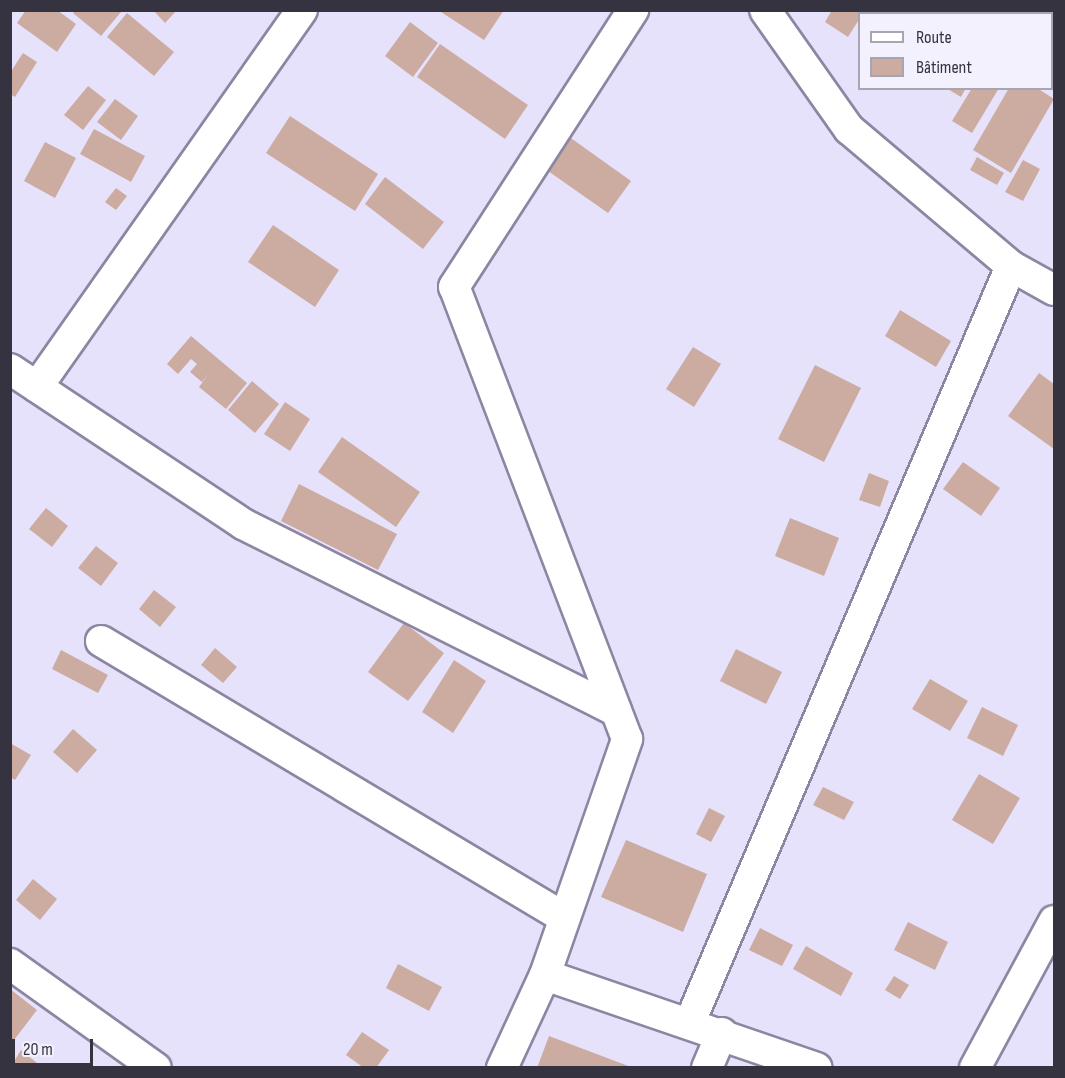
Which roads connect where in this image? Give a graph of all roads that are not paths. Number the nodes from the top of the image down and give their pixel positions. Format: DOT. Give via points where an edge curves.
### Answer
graph roads {
  1 [pos="302,10"];
  2 [pos="633,10"];
  3 [pos="765,10"];
  4 [pos="1011,266"];
  5 [pos="1054,290"];
  6 [pos="10,369"];
  7 [pos="37,387"];
  8 [pos="101,641"];
  9 [pos="616,711"];
  10 [pos="563,917"];
  11 [pos="1054,921"];
  12 [pos="10,964"];
  13 [pos="545,975"];
  14 [pos="690,1022"];
  15 [pos="722,1033"];
  16 [pos="156,1068"];
  17 [pos="502,1068"];
  18 [pos="707,1068"];
  19 [pos="816,1068"];
  20 [pos="975,1068"];
  1 -- 7 [label="street"];
  2 -- 9 [label="street" via="454,287"];
  3 -- 4 [label="street" via="849,129"];
  4 -- 5 [label="street"];
  4 -- 14 [label="street"];
  6 -- 7 [label="street"];
  7 -- 9 [label="street" via="243,524"];
  8 -- 10 [label="street"];
  9 -- 10 [label="street" via="627,739"];
  10 -- 13 [label="street"];
  11 -- 20 [label="street"];
  12 -- 16 [label="street"];
  13 -- 14 [label="street"];
  13 -- 17 [label="street"];
  14 -- 15 [label="street"];
  15 -- 18 [label="street"];
  15 -- 19 [label="street"];
}
